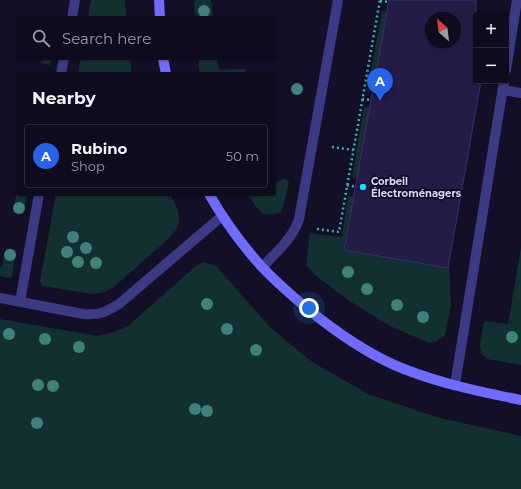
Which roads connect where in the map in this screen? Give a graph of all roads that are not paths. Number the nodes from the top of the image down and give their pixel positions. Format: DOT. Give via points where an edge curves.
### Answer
graph roads {
  1 [pos="75,0"];
  2 [pos="159,0"];
  3 [pos="338,0"];
  4 [pos="517,0"];
  5 [pos="72,16"];
  6 [pos="160,16"];
  7 [pos="509,51"];
  8 [pos="64,60"];
  9 [pos="164,60"];
  10 [pos="61,72"];
  11 [pos="166,72"];
  12 [pos="504,85"];
  13 [pos="521,93"];
  14 [pos="39,196"];
  15 [pos="210,196"];
  16 [pos="222,216"];
  17 [pos="262,267"];
  18 [pos="0,298"];
  19 [pos="20,302"];
  20 [pos="455,385"];
  21 [pos="521,400"];
  1 -- 5 [label="lane"];
  2 -- 6 [label="street"];
  3 -- 17 [label="lane" via="299,219 295,230"];
  4 -- 7 [label="lane"];
  8 -- 10 [label="lane"];
  9 -- 11 [label="street"];
  12 -- 13 [label="lane"];
  12 -- 20 [label="lane"];
  14 -- 19 [label="lane"];
  15 -- 16 [label="street"];
  16 -- 17 [label="street"];
  16 -- 19 [label="lane" via="119,304 105,312 83,314"];
  17 -- 20 [label="street" via="282,288 352,342 403,368"];
  18 -- 19 [label="lane"];
  20 -- 21 [label="street"];
}
